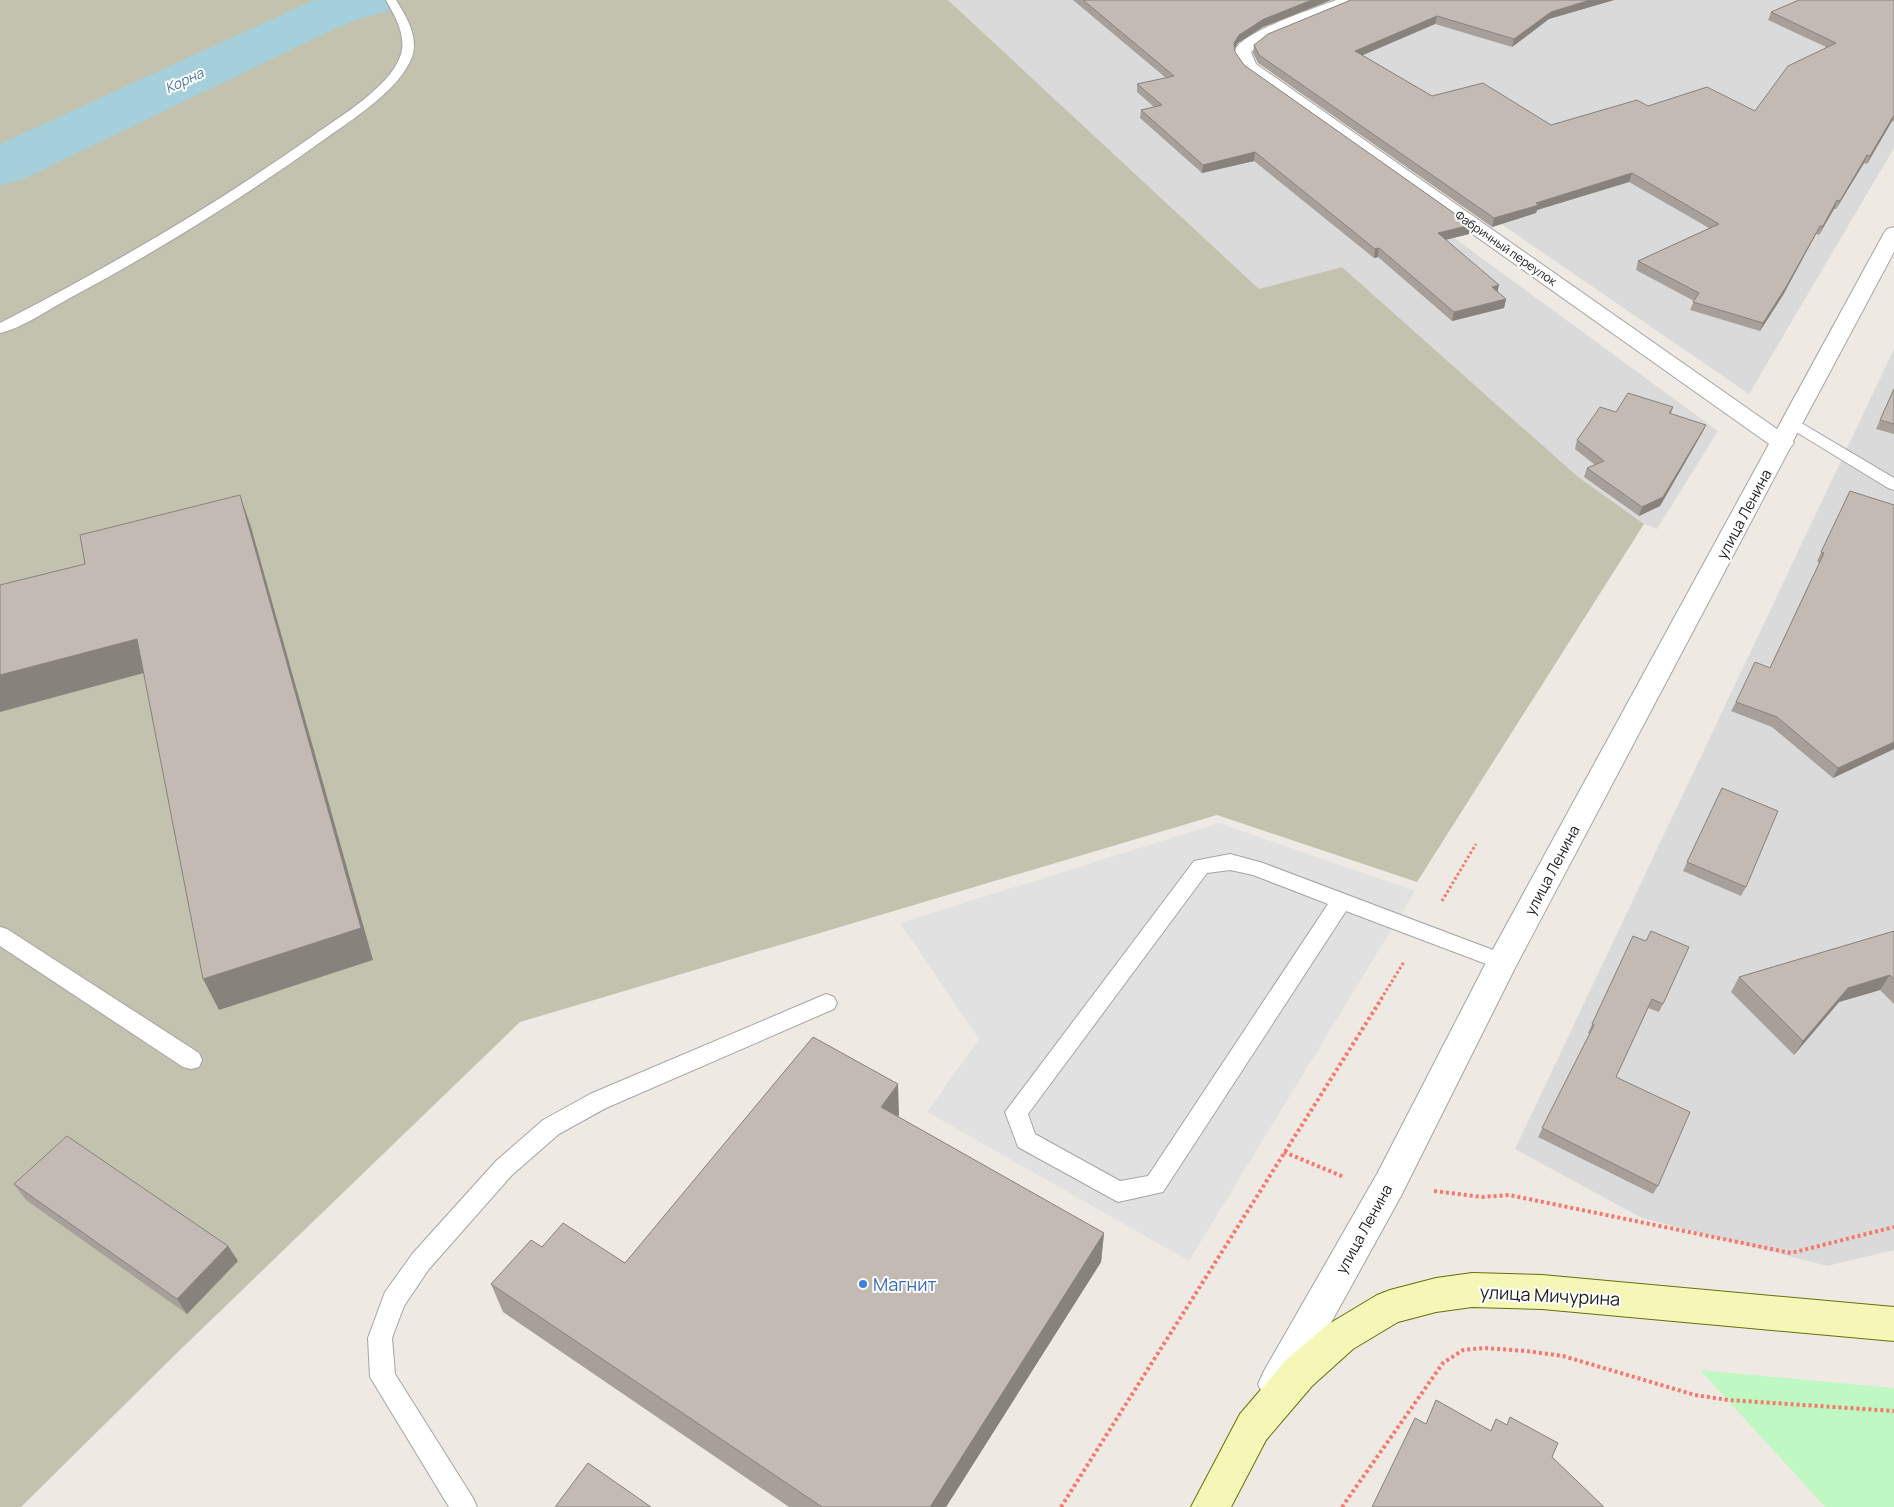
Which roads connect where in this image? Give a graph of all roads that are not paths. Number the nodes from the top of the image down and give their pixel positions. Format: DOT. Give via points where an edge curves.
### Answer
graph roads {
  1 [pos="1350,0"];
  2 [pos="394,4"];
  3 [pos="1894,234"];
  4 [pos="0,329"];
  5 [pos="1788,434"];
  6 [pos="1894,485"];
  7 [pos="1341,901"];
  8 [pos="0,935"];
  9 [pos="1502,962"];
  10 [pos="826,1002"];
  11 [pos="191,1060"];
  12 [pos="1894,1324"];
  13 [pos="1253,1427"];
  14 [pos="464,1507"];
  15 [pos="1210,1507"];
  1 -- 5 [label="street, Фабричный переулок" via="1260,36 1246,46 1243,52 1245,61 1250,68"];
  2 -- 4 [label="lane" via="405,24 407,55 379,90 348,117 222,205"];
  3 -- 5 [label="street, улица Ленина"];
  5 -- 6 [label="lane"];
  5 -- 9 [label="street, улица Ленина"];
  7 -- 7 [label="lane" via="1256,868 1230,862 1200,866 1016,1112 1026,1140 1118,1192 1155,1185"];
  7 -- 9 [label="lane"];
  8 -- 11 [label="lane"];
  9 -- 13 [label="street, улица Ленина" via="1389,1185"];
  10 -- 14 [label="lane" via="598,1101 551,1127 504,1168 421,1261 394,1300 380,1338 383,1377"];
  12 -- 13 [label="main road, улица Мичурина" via="1542,1292 1472,1290 1436,1295 1390,1307 1340,1337 1299,1373"];
  13 -- 15 [label="main road, улица Ленина"];
}
